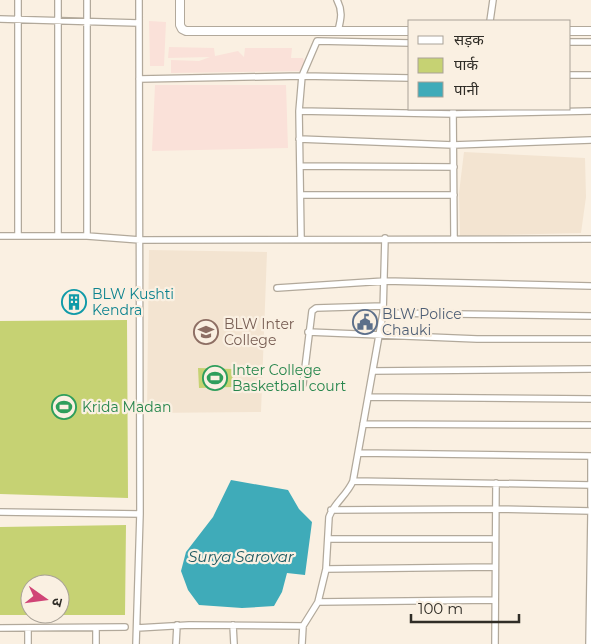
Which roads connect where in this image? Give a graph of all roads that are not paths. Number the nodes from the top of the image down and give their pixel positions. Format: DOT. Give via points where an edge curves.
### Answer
graph roads {
  1 [pos="18,0"];
  2 [pos="58,0"];
  3 [pos="87,0"];
  4 [pos="139,0"];
  5 [pos="180,0"];
  6 [pos="337,0"];
  7 [pos="493,0"];
  8 [pos="0,19"];
  9 [pos="18,20"];
  10 [pos="58,20"];
  11 [pos="490,20"];
  12 [pos="87,21"];
  13 [pos="138,23"];
  14 [pos="338,31"];
  15 [pos="408,31"];
  16 [pos="571,31"];
  17 [pos="591,31"];
  18 [pos="571,42"];
  19 [pos="591,42"];
  20 [pos="408,43"];
  21 [pos="571,75"];
  22 [pos="591,75"];
  23 [pos="302,76"];
  24 [pos="408,78"];
  25 [pos="139,79"];
  26 [pos="299,111"];
  27 [pos="591,111"];
  28 [pos="453,112"];
  29 [pos="299,139"];
  30 [pos="591,140"];
  31 [pos="454,145"];
  32 [pos="300,166"];
  33 [pos="454,167"];
  34 [pos="302,195"];
  35 [pos="454,195"];
  36 [pos="0,236"];
  37 [pos="18,236"];
  38 [pos="58,236"];
  39 [pos="87,236"];
  40 [pos="300,238"];
  41 [pos="386,238"];
  42 [pos="454,238"];
  43 [pos="591,239"];
  44 [pos="140,240"];
  45 [pos="386,281"];
  46 [pos="591,286"];
  47 [pos="277,288"];
  48 [pos="383,310"];
  49 [pos="591,316"];
  50 [pos="308,332"];
  51 [pos="380,336"];
  52 [pos="591,339"];
  53 [pos="591,369"];
  54 [pos="373,371"];
  55 [pos="303,384"];
  56 [pos="368,397"];
  57 [pos="591,399"];
  58 [pos="363,424"];
  59 [pos="591,425"];
  60 [pos="358,453"];
  61 [pos="591,456"];
  62 [pos="353,481"];
  63 [pos="496,483"];
  64 [pos="591,485"];
  65 [pos="591,506"];
  66 [pos="495,509"];
  67 [pos="331,510"];
  68 [pos="0,512"];
  69 [pos="591,513"];
  70 [pos="140,514"];
  71 [pos="328,539"];
  72 [pos="494,539"];
  73 [pos="591,540"];
  74 [pos="591,566"];
  75 [pos="495,567"];
  76 [pos="326,570"];
  77 [pos="495,600"];
  78 [pos="318,602"];
  79 [pos="234,625"];
  80 [pos="177,626"];
  81 [pos="303,626"];
  82 [pos="125,627"];
  83 [pos="0,628"];
  84 [pos="28,628"];
  85 [pos="96,628"];
  86 [pos="137,628"];
  87 [pos="28,644"];
  88 [pos="96,644"];
  89 [pos="136,644"];
  90 [pos="176,644"];
  91 [pos="234,644"];
  92 [pos="302,644"];
  93 [pos="495,644"];
  94 [pos="589,644"];
  1 -- 9 [label="street"];
  2 -- 10 [label="street"];
  3 -- 12 [label="street"];
  4 -- 13 [label="street"];
  5 -- 14 [label="street" via="180,25 186,31"];
  6 -- 14 [label="street" via="342,19"];
  7 -- 11 [label="street"];
  8 -- 9 [label="street"];
  9 -- 10 [label="street"];
  9 -- 37 [label="street"];
  10 -- 12 [label="street"];
  10 -- 38 [label="street"];
  12 -- 13 [label="street"];
  12 -- 39 [label="street"];
  13 -- 25 [label="street"];
  14 -- 15 [label="street"];
  16 -- 17 [label="street"];
  18 -- 19 [label="street"];
  20 -- 23 [label="street" via="320,40 305,64"];
  21 -- 22 [label="street"];
  23 -- 24 [label="street"];
  23 -- 25 [label="street"];
  23 -- 26 [label="street"];
  25 -- 44 [label="street"];
  26 -- 28 [label="street"];
  26 -- 29 [label="street"];
  27 -- 28 [label="street"];
  28 -- 31 [label="street"];
  29 -- 31 [label="street"];
  29 -- 32 [label="street"];
  30 -- 31 [label="street"];
  31 -- 33 [label="street"];
  32 -- 33 [label="street"];
  32 -- 34 [label="street"];
  33 -- 35 [label="street"];
  34 -- 35 [label="street"];
  34 -- 40 [label="street"];
  35 -- 42 [label="street"];
  36 -- 37 [label="street"];
  37 -- 38 [label="street"];
  38 -- 39 [label="street"];
  39 -- 44 [label="street"];
  40 -- 41 [label="street"];
  40 -- 44 [label="street"];
  41 -- 42 [label="street"];
  41 -- 45 [label="street"];
  42 -- 43 [label="street"];
  44 -- 70 [label="street"];
  45 -- 46 [label="street"];
  45 -- 47 [label="street"];
  45 -- 48 [label="street"];
  48 -- 49 [label="street" via="480,316"];
  48 -- 50 [label="street" via="316,308 310,316"];
  48 -- 51 [label="street"];
  50 -- 51 [label="street"];
  50 -- 55 [label="street"];
  51 -- 52 [label="street"];
  51 -- 54 [label="street"];
  53 -- 54 [label="street"];
  54 -- 56 [label="street"];
  56 -- 57 [label="street"];
  56 -- 58 [label="street"];
  58 -- 59 [label="street"];
  58 -- 60 [label="street"];
  60 -- 61 [label="street"];
  60 -- 62 [label="street"];
  61 -- 64 [label="street"];
  62 -- 63 [label="street"];
  62 -- 67 [label="street"];
  63 -- 64 [label="street"];
  63 -- 66 [label="street"];
  64 -- 65 [label="street"];
  66 -- 67 [label="street"];
  66 -- 69 [label="street"];
  66 -- 72 [label="street"];
  67 -- 71 [label="street"];
  68 -- 70 [label="street"];
  69 -- 73 [label="street"];
  70 -- 86 [label="street"];
  71 -- 72 [label="street"];
  71 -- 76 [label="street"];
  72 -- 75 [label="street"];
  73 -- 74 [label="street"];
  74 -- 94 [label="street"];
  75 -- 76 [label="street"];
  75 -- 77 [label="street"];
  76 -- 78 [label="street"];
  77 -- 78 [label="street"];
  77 -- 93 [label="street"];
  78 -- 81 [label="street"];
  79 -- 80 [label="street"];
  79 -- 81 [label="street"];
  79 -- 91 [label="street"];
  80 -- 86 [label="street"];
  80 -- 90 [label="street"];
  81 -- 92 [label="street"];
  82 -- 85 [label="street"];
  83 -- 84 [label="street"];
  84 -- 85 [label="street"];
  84 -- 87 [label="street"];
  85 -- 88 [label="street"];
  86 -- 89 [label="street"];
}
